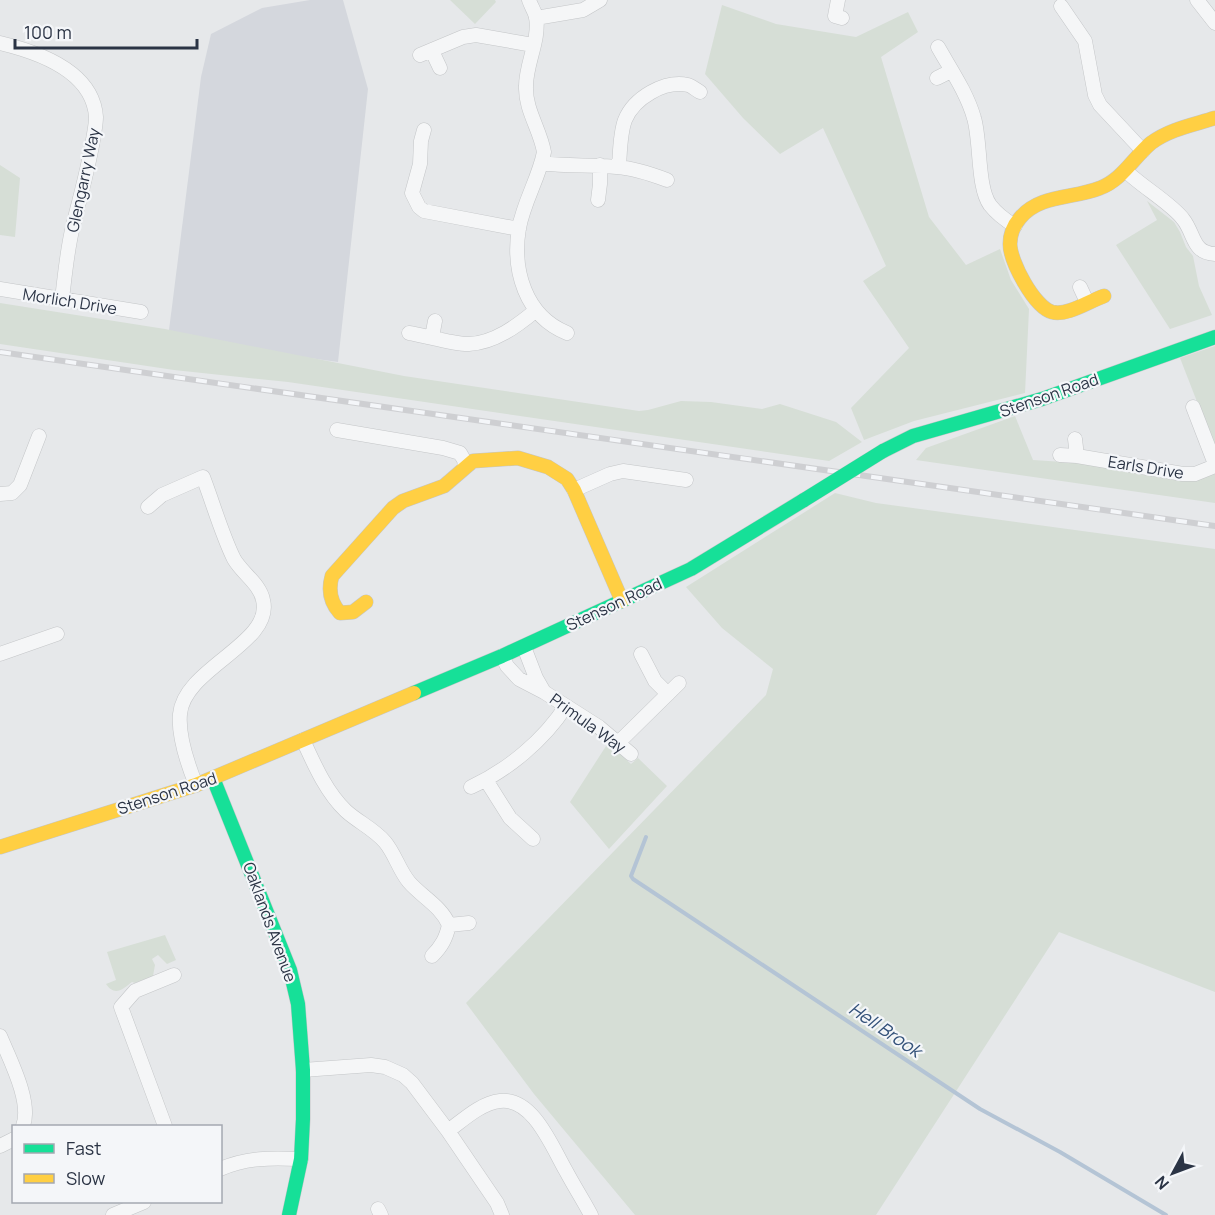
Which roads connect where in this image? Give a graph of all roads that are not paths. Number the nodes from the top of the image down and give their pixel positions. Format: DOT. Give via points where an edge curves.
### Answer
graph roads {
  1 [pos="529,0"];
  2 [pos="600,0"];
  3 [pos="838,0"];
  4 [pos="1197,0"];
  5 [pos="1061,6"];
  6 [pos="536,18"];
  7 [pos="842,18"];
  8 [pos="1215,23"];
  9 [pos="0,43"];
  10 [pos="533,45"];
  11 [pos="938,47"];
  12 [pos="440,68"];
  13 [pos="951,70"];
  14 [pos="937,78"];
  15 [pos="700,92"];
  16 [pos="1215,118"];
  17 [pos="424,130"];
  18 [pos="1143,151"];
  19 [pos="542,163"];
  20 [pos="600,165"];
  21 [pos="619,167"];
  22 [pos="1126,171"];
  23 [pos="667,180"];
  24 [pos="598,200"];
  25 [pos="1015,226"];
  26 [pos="519,229"];
  27 [pos="1215,254"];
  28 [pos="1080,287"];
  29 [pos="0,289"];
  30 [pos="1104,296"];
  31 [pos="62,299"];
  32 [pos="1086,302"];
  33 [pos="535,311"];
  34 [pos="141,312"];
  35 [pos="435,321"];
  36 [pos="409,333"];
  37 [pos="567,333"];
  38 [pos="432,337"];
  39 [pos="1215,337"];
  40 [pos="1193,407"];
  41 [pos="337,430"];
  42 [pos="39,436"];
  43 [pos="1075,439"];
  44 [pos="1060,455"];
  45 [pos="1077,456"];
  46 [pos="1215,465"];
  47 [pos="465,467"];
  48 [pos="686,480"];
  49 [pos="574,490"];
  50 [pos="0,494"];
  51 [pos="148,507"];
  52 [pos="622,601"];
  53 [pos="366,602"];
  54 [pos="57,634"];
  55 [pos="524,646"];
  56 [pos="0,654"];
  57 [pos="641,654"];
  58 [pos="502,656"];
  59 [pos="679,683"];
  60 [pos="544,692"];
  61 [pos="668,694"];
  62 [pos="566,706"];
  63 [pos="303,740"];
  64 [pos="618,743"];
  65 [pos="631,754"];
  66 [pos="213,778"];
  67 [pos="486,780"];
  68 [pos="196,785"];
  69 [pos="471,786"];
  70 [pos="532,840"];
  71 [pos="0,847"];
  72 [pos="469,923"];
  73 [pos="449,925"];
  74 [pos="432,956"];
  75 [pos="174,975"];
  76 [pos="0,1036"];
  77 [pos="303,1070"];
  78 [pos="23,1125"];
  79 [pos="165,1125"];
  80 [pos="448,1131"];
  81 [pos="301,1159"];
  82 [pos="222,1168"];
  83 [pos="142,1203"];
  84 [pos="114,1215"];
  85 [pos="289,1215"];
  86 [pos="502,1215"];
  87 [pos="591,1215"];
  1 -- 6 [label="street"];
  2 -- 6 [label="street" via="583,10"];
  3 -- 7 [label="street" via="835,16"];
  4 -- 8 [label="street"];
  5 -- 18 [label="street" via="1085,41 1100,105"];
  6 -- 10 [label="street"];
  9 -- 31 [label="street, Glengarry Way" via="48,58 63,68 90,97 96,117 88,170 72,228"];
  10 -- 12 [label="street" via="476,35 463,37 426,53"];
  10 -- 19 [label="street" via="525,86 531,116 543,143"];
  11 -- 13 [label="street"];
  13 -- 14 [label="street"];
  13 -- 25 [label="street" via="975,121 988,203"];
  15 -- 21 [label="street" via="688,85 671,84 646,94 631,108 625,121"];
  16 -- 18 [label="street" via="1182,128"];
  17 -- 26 [label="street" via="412,193 419,207"];
  18 -- 22 [label="street"];
  19 -- 20 [label="street"];
  19 -- 26 [label="street"];
  20 -- 21 [label="street"];
  20 -- 24 [label="street"];
  21 -- 23 [label="street"];
  22 -- 25 [label="street" via="1101,188 1037,203"];
  22 -- 27 [label="street" via="1181,216 1198,248"];
  25 -- 32 [label="street" via="1010,238 1011,253 1040,306 1061,313"];
  26 -- 33 [label="street" via="524,291"];
  28 -- 32 [label="street"];
  29 -- 31 [label="street, Morlich Drive"];
  30 -- 32 [label="street"];
  31 -- 34 [label="street, Morlich Drive"];
  33 -- 37 [label="street" via="547,323"];
  33 -- 38 [label="street" via="496,337 469,344"];
  35 -- 38 [label="street"];
  36 -- 38 [label="street"];
  39 -- 52 [label="street, Stenson Road, bridge" via="1018,407 911,436 691,568"];
  40 -- 46 [label="street"];
  41 -- 47 [label="street" via="460,453"];
  42 -- 50 [label="street" via="20,485 12,492"];
  43 -- 45 [label="street"];
  44 -- 45 [label="street, Earls Drive"];
  45 -- 46 [label="street, Earls Drive" via="1183,474 1195,474"];
  47 -- 49 [label="street" via="473,461 518,458 548,467 567,479"];
  47 -- 53 [label="street" via="444,486 393,508 332,576 328,586 330,598 340,613 353,612"];
  48 -- 49 [label="street" via="623,471"];
  49 -- 52 [label="street"];
  51 -- 68 [label="street" via="162,495 203,477 235,560 264,599 263,614 244,643 196,681 186,696 180,713 184,752"];
  52 -- 55 [label="street, Stenson Road"];
  54 -- 56 [label="street"];
  55 -- 58 [label="street, Stenson Road"];
  55 -- 60 [label="street, Primula Way"];
  57 -- 61 [label="street"];
  58 -- 60 [label="street, Primula Way" via="519,679"];
  58 -- 63 [label="street, Stenson Road"];
  59 -- 61 [label="street"];
  60 -- 62 [label="street, Primula Way"];
  61 -- 64 [label="street"];
  62 -- 64 [label="street, Primula Way"];
  62 -- 67 [label="street" via="546,733"];
  63 -- 66 [label="street, Stenson Road"];
  63 -- 73 [label="street" via="336,800 387,844 407,879 439,908"];
  64 -- 65 [label="street, Primula Way"];
  66 -- 68 [label="street, Stenson Road"];
  66 -- 77 [label="street, Oaklands Avenue" via="290,970 298,1004"];
  67 -- 69 [label="street"];
  67 -- 70 [label="street" via="510,818"];
  68 -- 71 [label="street, Stenson Road"];
  72 -- 73 [label="street"];
  73 -- 74 [label="street" via="446,938"];
  75 -- 79 [label="street" via="135,992 121,1007"];
  76 -- 78 [label="street" via="24,1100"];
  77 -- 80 [label="street" via="386,1066 412,1083"];
  77 -- 81 [label="street, Oaklands Avenue"];
  80 -- 86 [label="street"];
  80 -- 87 [label="street" via="492,1103 512,1102 522,1107 539,1123"];
  81 -- 82 [label="street" via="239,1161"];
  81 -- 85 [label="street, Oaklands Avenue"];
  83 -- 84 [label="street"];
}
